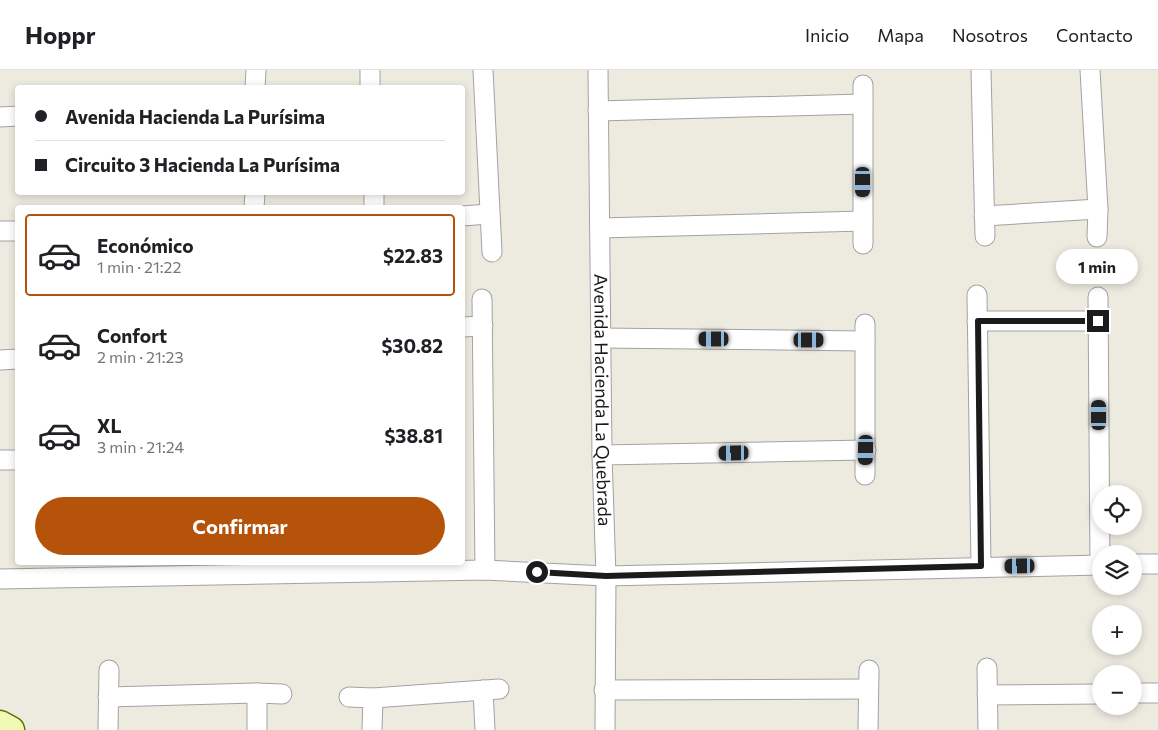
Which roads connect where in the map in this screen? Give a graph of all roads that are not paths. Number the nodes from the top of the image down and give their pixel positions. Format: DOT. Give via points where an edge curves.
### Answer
graph roads {
  1 [pos="256,70"];
  2 [pos="370,70"];
  3 [pos="483,70"];
  4 [pos="598,70"];
  5 [pos="981,70"];
  6 [pos="1090,70"];
  7 [pos="256,85"];
  8 [pos="370,85"];
  9 [pos="863,85"];
  10 [pos="863,104"];
  11 [pos="598,111"];
  12 [pos="15,116"];
  13 [pos="0,117"];
  14 [pos="1098,209"];
  15 [pos="489,214"];
  16 [pos="465,216"];
  17 [pos="984,216"];
  18 [pos="863,221"];
  19 [pos="600,228"];
  20 [pos="15,231"];
  21 [pos="0,232"];
  22 [pos="985,236"];
  23 [pos="1097,237"];
  24 [pos="863,244"];
  25 [pos="492,252"];
  26 [pos="977,296"];
  27 [pos="1098,297"];
  28 [pos="482,298"];
  29 [pos="978,321"];
  30 [pos="1098,321"];
  31 [pos="483,326"];
  32 [pos="465,327"];
  33 [pos="601,338"];
  34 [pos="15,359"];
  35 [pos="0,360"];
  36 [pos="866,450"];
  37 [pos="602,455"];
  38 [pos="0,460"];
  39 [pos="15,460"];
  40 [pos="865,476"];
  41 [pos="1100,545"];
  42 [pos="1142,564"];
  43 [pos="1158,564"];
  44 [pos="1092,565"];
  45 [pos="981,566"];
  46 [pos="372,567"];
  47 [pos="485,570"];
  48 [pos="606,576"];
  49 [pos="0,579"];
  50 [pos="987,668"];
  51 [pos="109,670"];
  52 [pos="869,670"];
  53 [pos="604,690"];
  54 [pos="868,690"];
  55 [pos="257,693"];
  56 [pos="1158,693"];
  57 [pos="282,694"];
  58 [pos="1092,694"];
  59 [pos="1142,694"];
  60 [pos="987,695"];
  61 [pos="108,697"];
  62 [pos="349,697"];
  63 [pos="373,698"];
  64 [pos="0,724"];
  65 [pos="11,730"];
  66 [pos="108,730"];
  67 [pos="257,730"];
  68 [pos="372,730"];
  69 [pos="485,730"];
  70 [pos="605,730"];
  71 [pos="868,730"];
  72 [pos="988,730"];
  1 -- 7 [label="street"];
  2 -- 8 [label="street"];
  3 -- 15 [label="street"];
  4 -- 11 [label="street, Avenida Hacienda La Quebrada"];
  5 -- 17 [label="street"];
  6 -- 14 [label="street"];
  9 -- 10 [label="street"];
  10 -- 11 [label="street"];
  10 -- 18 [label="street"];
  11 -- 19 [label="street, Avenida Hacienda La Quebrada"];
  12 -- 13 [label="street"];
  14 -- 17 [label="street"];
  14 -- 23 [label="street"];
  15 -- 16 [label="street"];
  15 -- 25 [label="street"];
  17 -- 22 [label="street"];
  18 -- 19 [label="street"];
  18 -- 24 [label="street"];
  19 -- 33 [label="street, Avenida Hacienda La Quebrada"];
  20 -- 21 [label="street"];
  26 -- 29 [label="street"];
  27 -- 30 [label="street"];
  28 -- 31 [label="street"];
  29 -- 30 [label="street"];
  29 -- 45 [label="street"];
  30 -- 41 [label="street"];
  31 -- 32 [label="street"];
  31 -- 47 [label="street"];
  33 -- 36 [label="street" via="865,333"];
  33 -- 37 [label="street, Avenida Hacienda La Quebrada"];
  34 -- 35 [label="street"];
  36 -- 37 [label="street"];
  36 -- 40 [label="street"];
  37 -- 48 [label="street, Avenida Hacienda La Quebrada"];
  38 -- 39 [label="street"];
  42 -- 43 [label="street"];
  44 -- 45 [label="street"];
  45 -- 48 [label="street"];
  46 -- 47 [label="street"];
  46 -- 49 [label="street"];
  47 -- 48 [label="street"];
  48 -- 53 [label="street, Avenida Hacienda La Quebrada"];
  50 -- 60 [label="street"];
  51 -- 61 [label="street"];
  52 -- 54 [label="street"];
  53 -- 54 [label="street"];
  53 -- 70 [label="street, Avenida Hacienda La Quebrada"];
  54 -- 71 [label="street"];
  55 -- 57 [label="street"];
  55 -- 61 [label="street"];
  55 -- 67 [label="street"];
  56 -- 59 [label="street"];
  58 -- 60 [label="street"];
  60 -- 72 [label="street"];
  61 -- 66 [label="street"];
  62 -- 63 [label="street"];
  63 -- 68 [label="street"];
  63 -- 69 [label="street" via="491,689"];
  64 -- 65 [label="street"];
}
